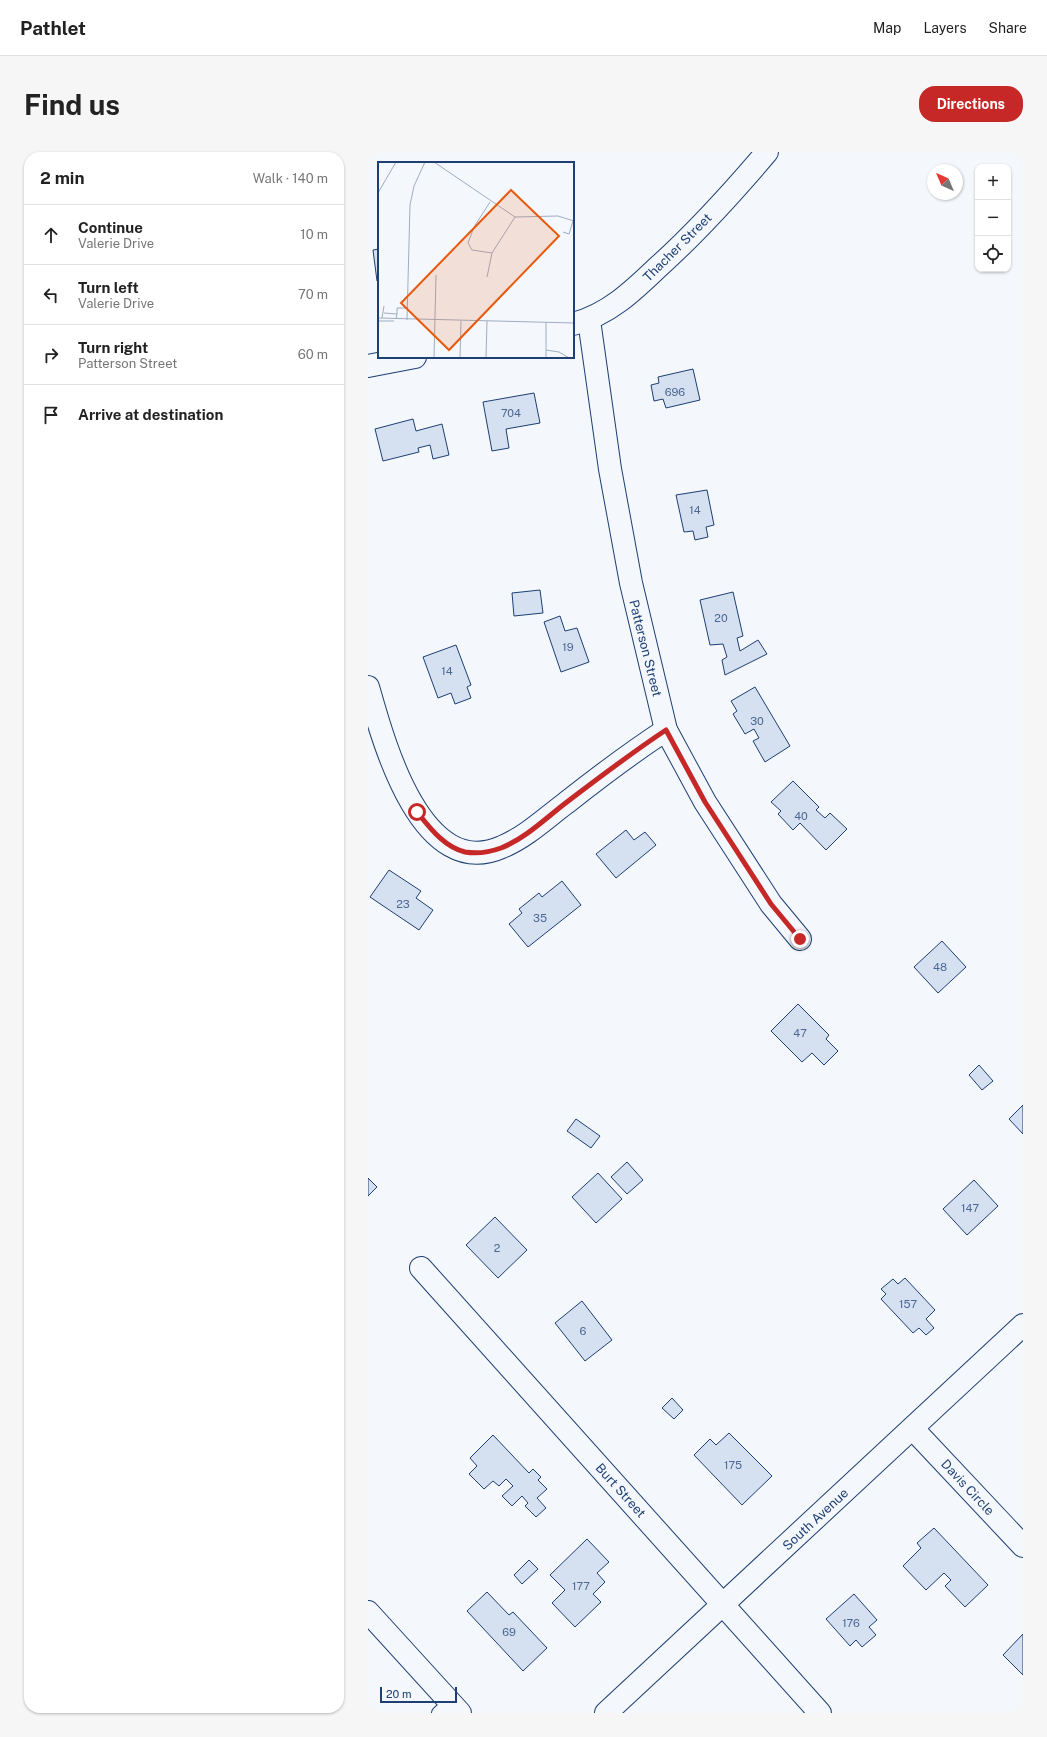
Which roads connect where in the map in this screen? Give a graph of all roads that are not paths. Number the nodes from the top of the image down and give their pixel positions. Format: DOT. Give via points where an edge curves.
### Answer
graph roads {
  1 [pos="767,152"];
  2 [pos="581,322"];
  3 [pos="410,358"];
  4 [pos="368,366"];
  5 [pos="368,687"];
  6 [pos="666,730"];
  7 [pos="800,939"];
  8 [pos="421,1268"];
  9 [pos="1023,1325"];
  10 [pos="913,1429"];
  11 [pos="1023,1546"];
  12 [pos="723,1604"];
  13 [pos="368,1612"];
  14 [pos="449,1709"];
  15 [pos="606,1713"];
  16 [pos="820,1713"];
  1 -- 2 [label="main road, Thacher Street" via="682,246 624,299"];
  2 -- 6 [label="main road, Patterson Street" via="631,583"];
  3 -- 4 [label="main road"];
  5 -- 6 [label="main road" via="384,741 417,812 449,846 465,852 482,853 501,848 527,833"];
  6 -- 7 [label="main road, Patterson Street" via="705,802 771,904"];
  8 -- 12 [label="main road, Burt Street"];
  9 -- 10 [label="main road, South Avenue"];
  10 -- 11 [label="main road, Davis Circle"];
  10 -- 12 [label="main road, South Avenue"];
  12 -- 15 [label="main road, South Avenue"];
  12 -- 16 [label="main road, Burt Street"];
  13 -- 14 [label="main road"];
}
